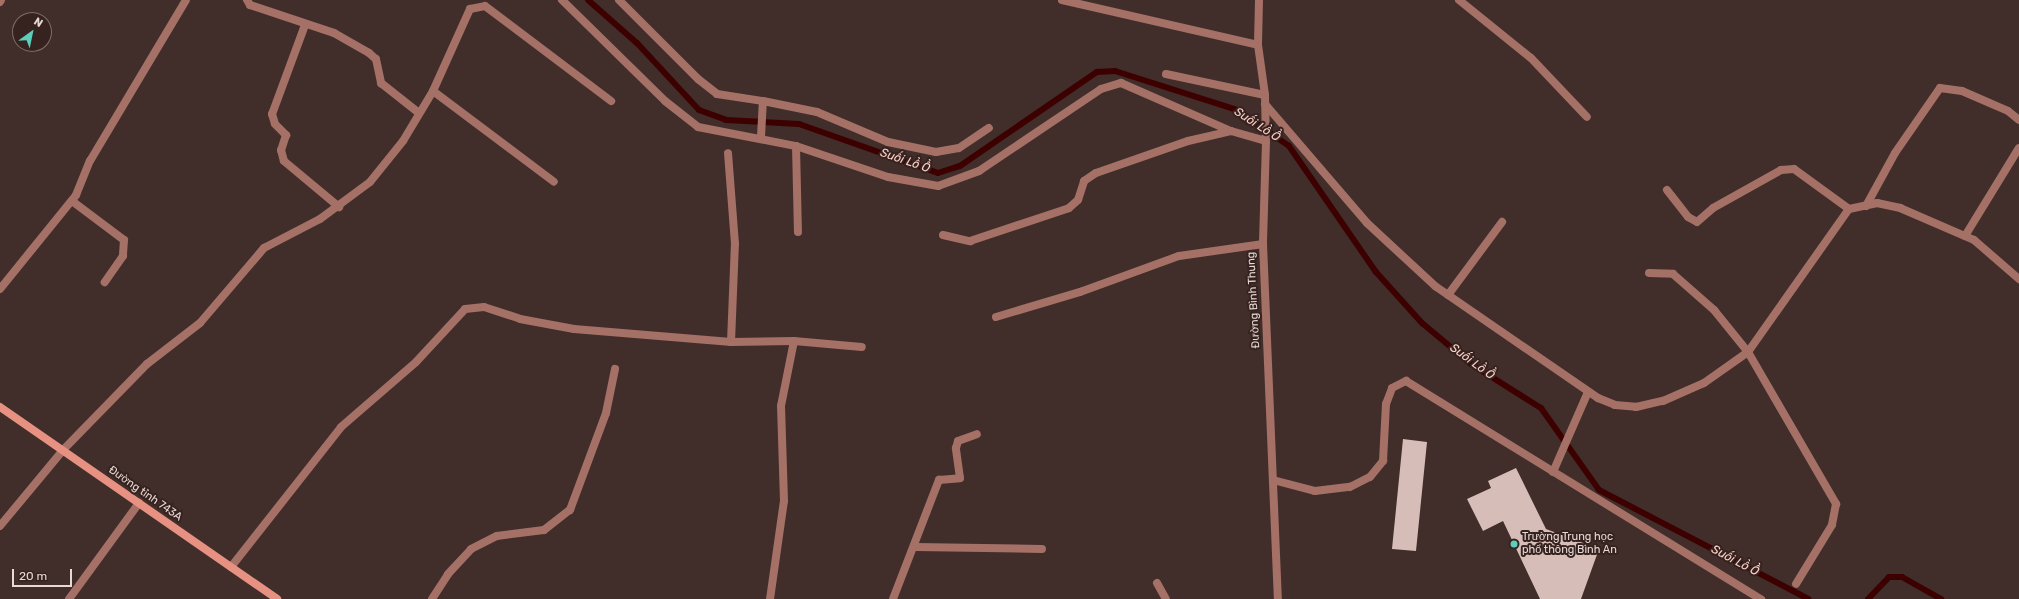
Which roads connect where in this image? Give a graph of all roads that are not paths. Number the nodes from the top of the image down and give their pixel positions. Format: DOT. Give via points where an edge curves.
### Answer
graph roads {
  1 [pos="186,0"];
  2 [pos="247,0"];
  3 [pos="562,0"];
  4 [pos="619,0"];
  5 [pos="1062,0"];
  6 [pos="1259,0"];
  7 [pos="1459,0"];
  8 [pos="304,25"];
  9 [pos="1258,46"];
  10 [pos="1166,74"];
  11 [pos="433,91"];
  12 [pos="1265,95"];
  13 [pos="611,101"];
  14 [pos="763,104"];
  15 [pos="1265,106"];
  16 [pos="419,113"];
  17 [pos="1587,117"];
  18 [pos="2019,120"];
  19 [pos="989,128"];
  20 [pos="1231,131"];
  21 [pos="761,137"];
  22 [pos="1266,137"];
  23 [pos="796,146"];
  24 [pos="2019,148"];
  25 [pos="728,153"];
  26 [pos="554,182"];
  27 [pos="1667,190"];
  28 [pos="72,201"];
  29 [pos="339,206"];
  30 [pos="1866,206"];
  31 [pos="1849,209"];
  32 [pos="1502,222"];
  33 [pos="798,232"];
  34 [pos="943,235"];
  35 [pos="1965,236"];
  36 [pos="1263,244"];
  37 [pos="1649,274"];
  38 [pos="2019,279"];
  39 [pos="105,282"];
  40 [pos="0,289"];
  41 [pos="1448,295"];
  42 [pos="996,317"];
  43 [pos="794,341"];
  44 [pos="731,342"];
  45 [pos="862,347"];
  46 [pos="1748,352"];
  47 [pos="615,370"];
  48 [pos="1588,392"];
  49 [pos="0,407"];
  50 [pos="977,434"];
  51 [pos="63,450"];
  52 [pos="1553,472"];
  53 [pos="1274,480"];
  54 [pos="139,503"];
  55 [pos="0,526"];
  56 [pos="915,548"];
  57 [pos="1042,549"];
  58 [pos="231,567"];
  59 [pos="1157,583"];
  60 [pos="1796,584"];
  61 [pos="69,599"];
  62 [pos="277,599"];
  63 [pos="432,599"];
  64 [pos="770,599"];
  65 [pos="893,599"];
  66 [pos="1166,599"];
  67 [pos="1278,599"];
  68 [pos="1761,599"];
  1 -- 28 [label="street" via="90,161"];
  2 -- 8 [label="street" via="250,5"];
  3 -- 21 [label="street" via="665,101 698,128 720,134"];
  4 -- 14 [label="street" via="698,80 717,94"];
  5 -- 9 [label="street"];
  6 -- 9 [label="street, Đường Bình Thung"];
  7 -- 17 [label="street" via="1530,58"];
  8 -- 16 [label="street" via="334,34 369,53 376,59 381,83"];
  8 -- 29 [label="street" via="272,114 275,124 286,135 281,150 284,161"];
  9 -- 12 [label="street, Đường Bình Thung"];
  10 -- 12 [label="street"];
  11 -- 13 [label="street" via="470,9 479,5 523,33"];
  11 -- 16 [label="street"];
  11 -- 26 [label="street"];
  12 -- 15 [label="street, Đường Bình Thung"];
  14 -- 19 [label="street" via="817,112 888,142 929,152 960,148"];
  14 -- 21 [label="street"];
  15 -- 22 [label="street, Đường Bình Thung"];
  15 -- 41 [label="street" via="1366,223"];
  16 -- 29 [label="street" via="370,182"];
  18 -- 30 [label="street" via="2008,111 1962,91 1940,88 1911,127"];
  20 -- 22 [label="street"];
  20 -- 23 [label="street" via="1121,83 1101,89 979,171 938,186 888,176"];
  20 -- 34 [label="street" via="1188,141 1096,173 1084,181 1078,200 1069,208 970,241"];
  21 -- 23 [label="street"];
  22 -- 36 [label="street, Đường Bình Thung"];
  23 -- 33 [label="street"];
  24 -- 35 [label="street"];
  25 -- 44 [label="street" via="735,244"];
  27 -- 31 [label="street" via="1688,217 1698,222 1714,208 1781,170 1794,169"];
  28 -- 39 [label="street" via="124,240 123,256"];
  28 -- 40 [label="street"];
  29 -- 51 [label="street" via="264,248 200,323 147,364"];
  30 -- 31 [label="street"];
  30 -- 35 [label="street" via="1877,203 1900,208"];
  31 -- 46 [label="street"];
  32 -- 41 [label="street"];
  35 -- 38 [label="street"];
  36 -- 42 [label="street" via="1179,256 1080,292"];
  36 -- 53 [label="street, Đường Bình Thung"];
  37 -- 46 [label="street" via="1673,274 1714,310"];
  41 -- 48 [label="street"];
  43 -- 44 [label="street"];
  43 -- 45 [label="street"];
  43 -- 64 [label="street" via="781,406 784,501"];
  44 -- 58 [label="street" via="574,329 520,319 484,307 465,309 416,362 342,427"];
  46 -- 48 [label="street" via="1704,383 1663,401 1636,407 1615,405"];
  46 -- 60 [label="street" via="1836,504 1832,525"];
  47 -- 63 [label="street" via="603,421 570,510 544,530 497,536 471,549 448,574"];
  48 -- 52 [label="street"];
  49 -- 51 [label="main road, Đường tỉnh 743A"];
  50 -- 56 [label="street" via="958,441 956,448 960,478 939,480"];
  51 -- 54 [label="main road, Đường tỉnh 743A"];
  51 -- 55 [label="street"];
  52 -- 53 [label="street" via="1406,381 1392,388 1386,404 1383,461 1370,477 1350,487 1315,490"];
  52 -- 68 [label="street"];
  53 -- 67 [label="street, Đường Bình Thung"];
  54 -- 58 [label="main road, Đường tỉnh 743A"];
  54 -- 61 [label="street"];
  56 -- 57 [label="street"];
  56 -- 65 [label="street"];
  58 -- 62 [label="main road, Đường tỉnh 743A"];
  59 -- 66 [label="street"];
}
